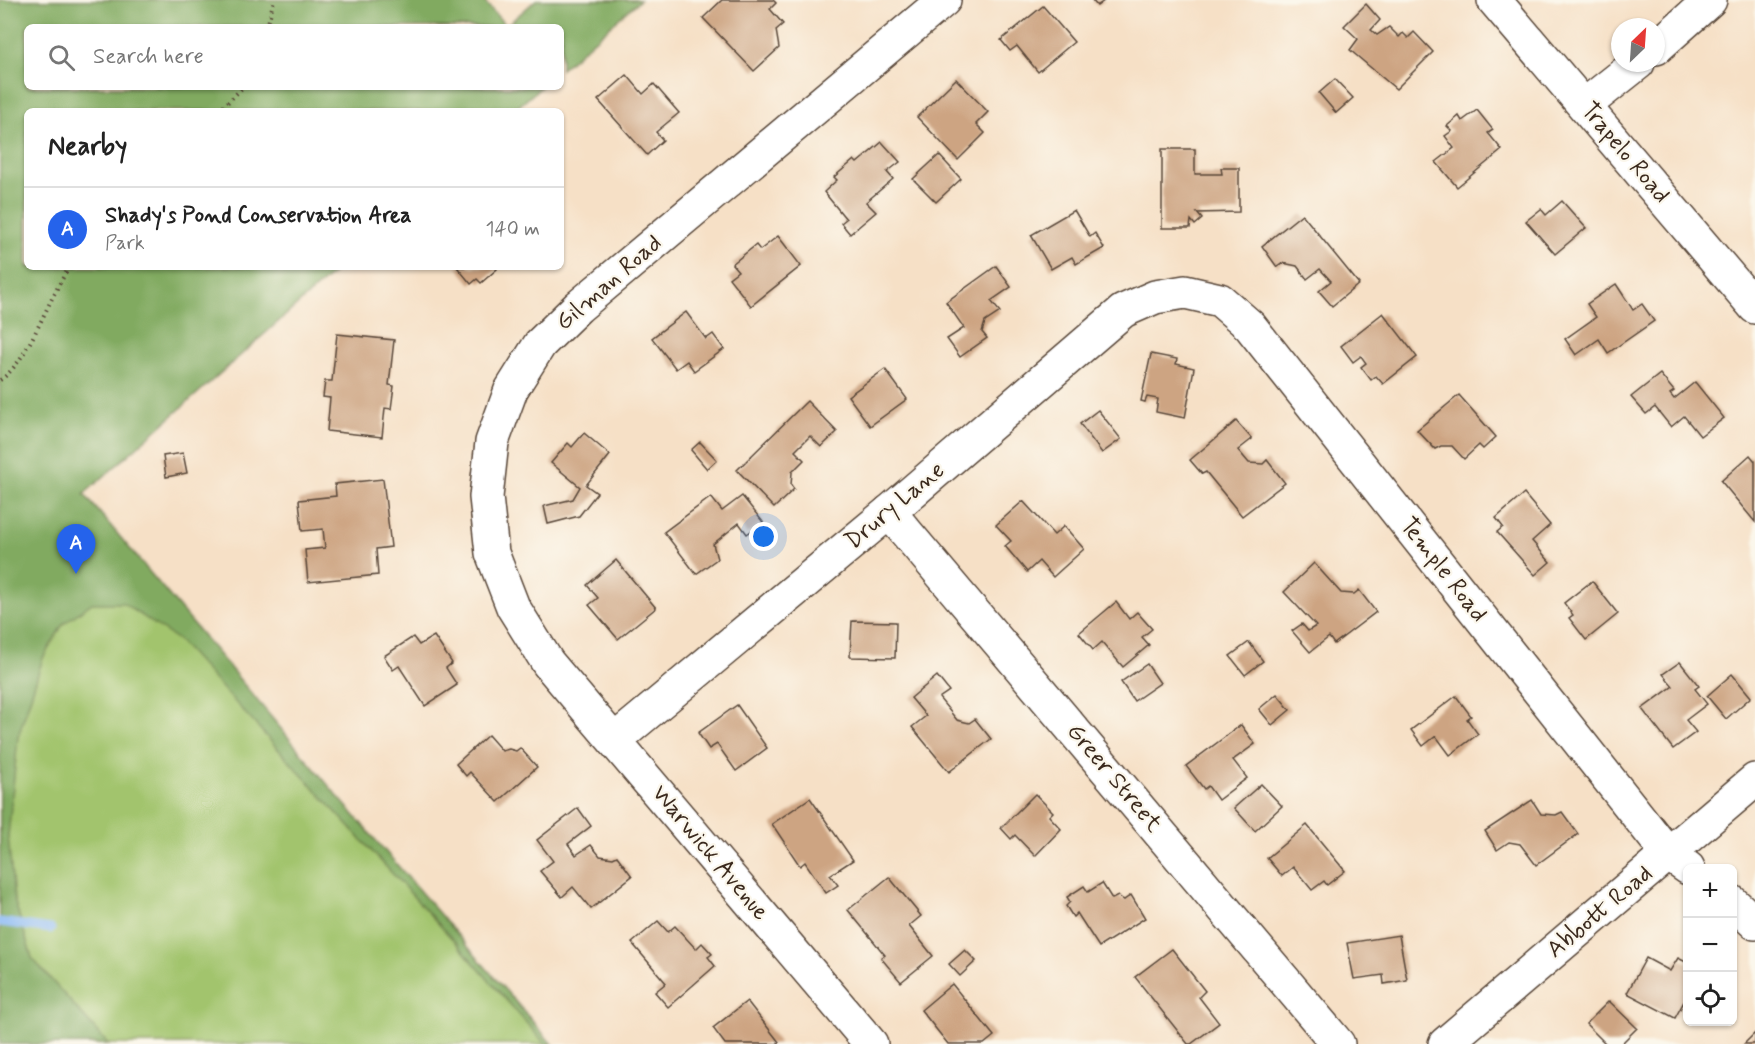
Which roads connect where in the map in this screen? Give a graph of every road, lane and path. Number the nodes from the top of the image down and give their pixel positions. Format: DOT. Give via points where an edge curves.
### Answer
graph roads {
  1 [pos="274,0"];
  2 [pos="944,0"];
  3 [pos="1494,0"];
  4 [pos="1710,0"];
  5 [pos="268,24"];
  6 [pos="1665,40"];
  7 [pos="1627,72"];
  8 [pos="240,90"];
  9 [pos="1585,105"];
  10 [pos="222,108"];
  11 [pos="68,270"];
  12 [pos="1185,292"];
  13 [pos="1755,307"];
  14 [pos="0,380"];
  15 [pos="889,512"];
  16 [pos="548,663"];
  17 [pos="615,740"];
  18 [pos="1755,780"];
  19 [pos="1678,861"];
  20 [pos="1737,907"];
  21 [pos="1755,923"];
  22 [pos="871,1044"];
  23 [pos="1338,1044"];
  24 [pos="1445,1044"];
  1 -- 5 [label="path"];
  2 -- 16 [label="street, Gilman Road" via="578,307 540,344 511,390 492,442 486,496 492,553 513,607"];
  3 -- 9 [label="street, Trapelo Road"];
  4 -- 6 [label="street"];
  7 -- 9 [label="street"];
  8 -- 10 [label="path"];
  9 -- 13 [label="street, Trapelo Road"];
  11 -- 14 [label="path" via="18,362"];
  12 -- 15 [label="street, Drury Lane" via="1155,297 1123,311"];
  12 -- 19 [label="street, Temple Road" via="1220,300 1250,326"];
  15 -- 17 [label="street, Drury Lane"];
  15 -- 23 [label="street, Greer Street"];
  16 -- 17 [label="street, Warwick Avenue"];
  17 -- 22 [label="street, Warwick Avenue"];
  18 -- 19 [label="street, Abbott Road"];
  19 -- 24 [label="street, Abbott Road"];
  20 -- 21 [label="street"];
}
